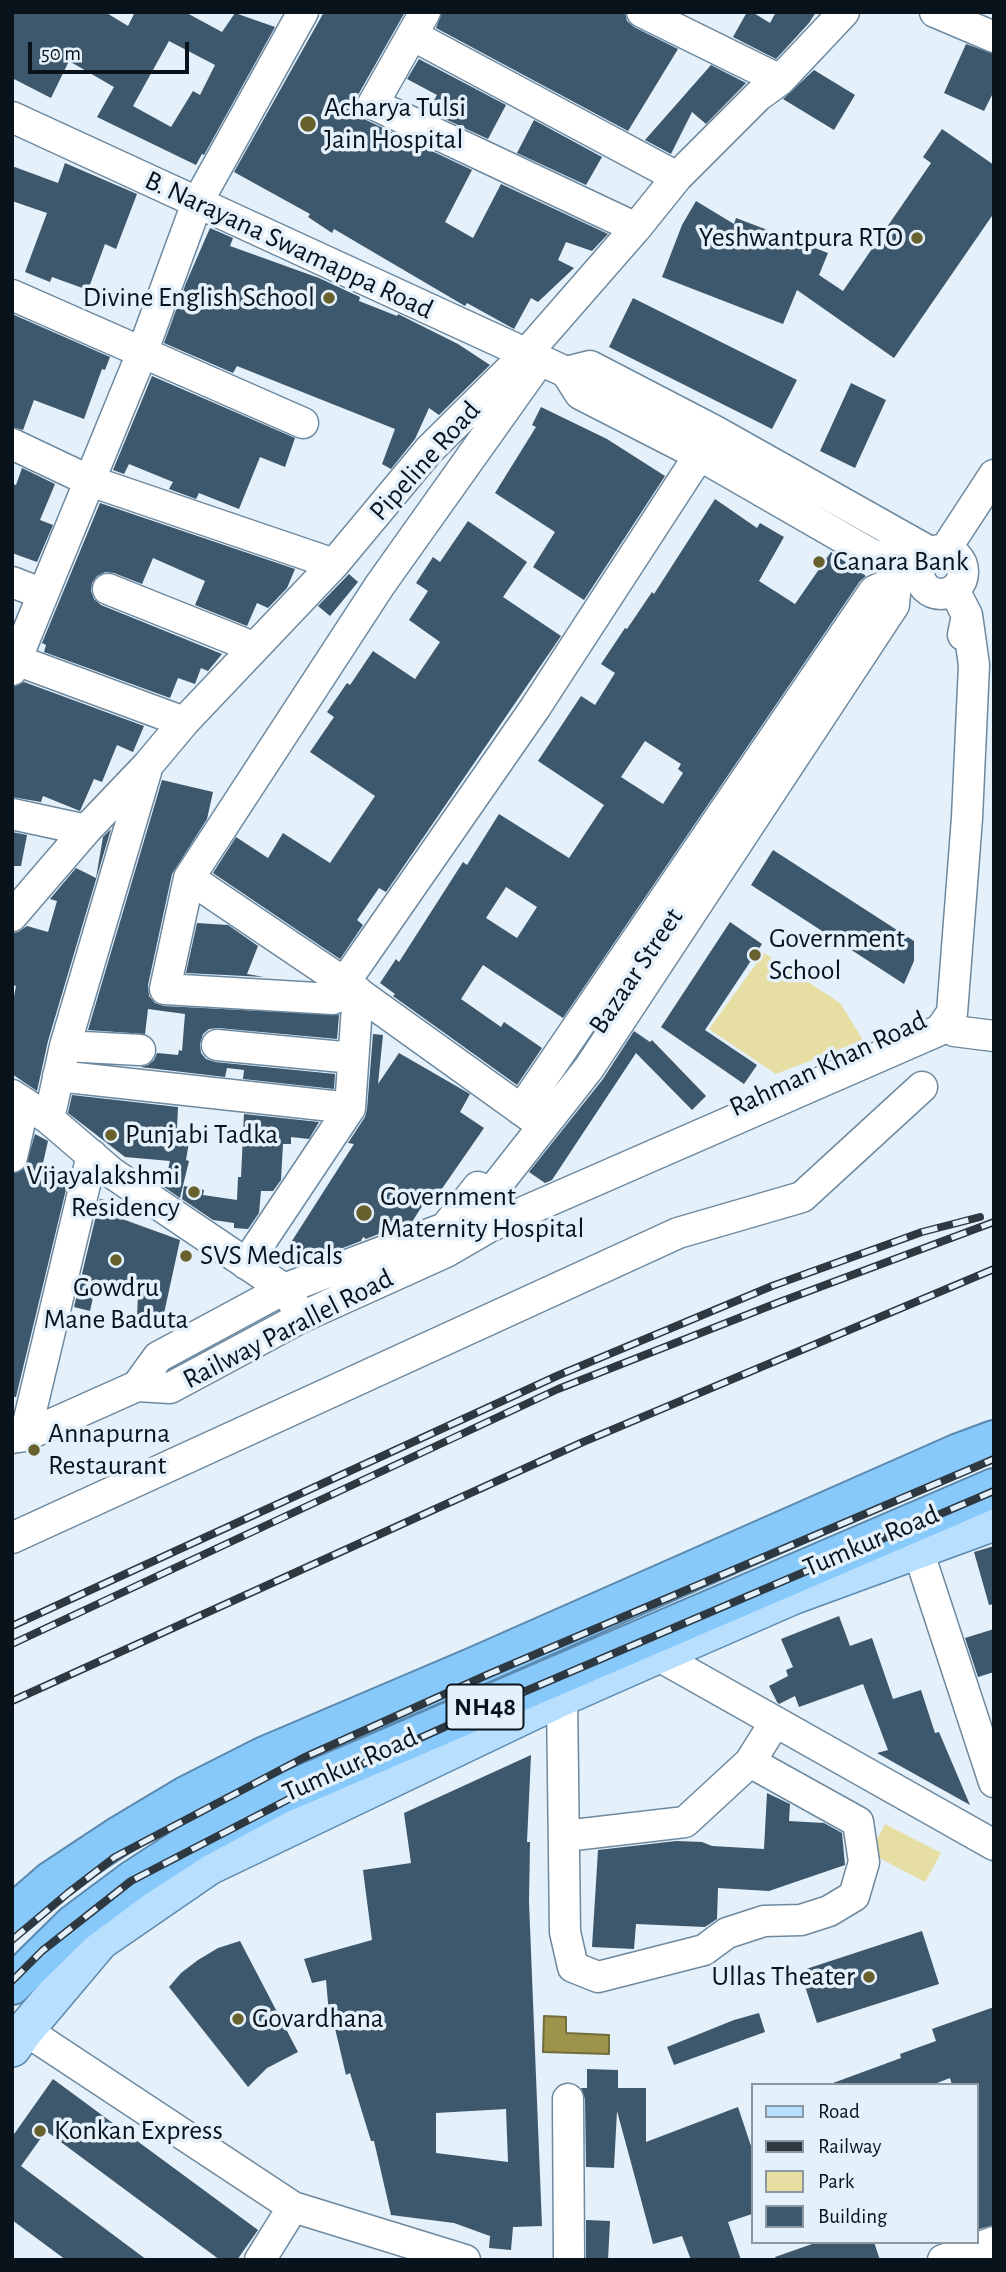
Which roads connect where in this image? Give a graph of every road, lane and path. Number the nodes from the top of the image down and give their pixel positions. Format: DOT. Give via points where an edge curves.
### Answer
graph roads {
  1 [pos="303,12"];
  2 [pos="642,12"];
  3 [pos="844,12"];
  4 [pos="935,12"];
  5 [pos="419,23"];
  6 [pos="994,37"];
  7 [pos="780,80"];
  8 [pos="12,117"];
  9 [pos="677,177"];
  10 [pos="197,203"];
  11 [pos="636,228"];
  12 [pos="12,295"];
  13 [pos="142,353"];
  14 [pos="544,362"];
  15 [pos="303,423"];
  16 [pos="707,443"];
  17 [pos="12,444"];
  18 [pos="994,475"];
  19 [pos="90,481"];
  20 [pos="334,564"];
  21 [pos="922,566"];
  22 [pos="12,582"];
  23 [pos="107,589"];
  24 [pos="43,594"];
  25 [pos="960,603"];
  26 [pos="253,647"];
  27 [pos="14,665"];
  28 [pos="184,722"];
  29 [pos="148,765"];
  30 [pos="12,814"];
  31 [pos="86,831"];
  32 [pos="189,878"];
  33 [pos="12,916"];
  34 [pos="351,987"];
  35 [pos="947,1031"];
  36 [pos="994,1036"];
  37 [pos="217,1045"];
  38 [pos="65,1046"];
  39 [pos="140,1050"];
  40 [pos="354,1058"];
  41 [pos="58,1076"];
  42 [pos="922,1087"];
  43 [pos="29,1106"];
  44 [pos="350,1108"];
  45 [pos="528,1115"];
  46 [pos="92,1155"];
  47 [pos="12,1157"];
  48 [pos="481,1214"];
  49 [pos="446,1252"];
  50 [pos="246,1264"];
  51 [pos="284,1289"];
  52 [pos="302,1317"];
  53 [pos="137,1386"];
  54 [pos="19,1437"];
  55 [pos="994,1440"];
  56 [pos="994,1488"];
  57 [pos="994,1522"];
  58 [pos="913,1537"];
  59 [pos="12,1538"];
  60 [pos="657,1655"];
  61 [pos="562,1698"];
  62 [pos="775,1722"];
  63 [pos="750,1762"];
  64 [pos="994,1782"];
  65 [pos="565,1836"];
  66 [pos="994,1845"];
  67 [pos="12,1915"];
  68 [pos="95,1927"];
  69 [pos="12,1986"];
  70 [pos="19,2039"];
  71 [pos="568,2099"];
  72 [pos="293,2207"];
  73 [pos="994,2242"];
  74 [pos="260,2260"];
  75 [pos="466,2260"];
  76 [pos="569,2260"];
  77 [pos="943,2260"];
  1 -- 10 [label="street"];
  2 -- 7 [label="street"];
  3 -- 7 [label="street, Pipeline Road"];
  4 -- 6 [label="street"];
  5 -- 9 [label="street"];
  5 -- 11 [label="street" via="373,104"];
  7 -- 9 [label="street, Pipeline Road"];
  8 -- 10 [label="street, B. Narayana Swamappa Road"];
  9 -- 11 [label="street, Pipeline Road"];
  10 -- 13 [label="street"];
  10 -- 14 [label="street, B. Narayana Swamappa Road"];
  11 -- 14 [label="street, Pipeline Road"];
  12 -- 13 [label="street"];
  13 -- 15 [label="street"];
  13 -- 19 [label="street"];
  14 -- 16 [label="street, B. Narayana Swamappa Road" via="580,394"];
  14 -- 20 [label="street, Pipeline Road" via="429,450"];
  14 -- 32 [label="street" via="380,585"];
  16 -- 21 [label="street, B. Narayana Swamappa Road" via="871,554"];
  16 -- 34 [label="street"];
  17 -- 19 [label="street"];
  18 -- 21 [label="street"];
  19 -- 20 [label="street"];
  19 -- 24 [label="street"];
  20 -- 26 [label="street, Pipeline Road"];
  21 -- 25 [label="street" via="926,589"];
  21 -- 45 [label="street" via="874,591"];
  21 -- 48 [label="street" via="589,1068"];
  22 -- 24 [label="street"];
  23 -- 26 [label="street"];
  24 -- 27 [label="street"];
  25 -- 35 [label="street" via="989,669 966,1002"];
  25 -- 48 [label="street, Rahman Khan Road" via="941,1001 936,1017"];
  26 -- 28 [label="street, Pipeline Road"];
  27 -- 28 [label="street"];
  28 -- 29 [label="street, Pipeline Road"];
  29 -- 31 [label="street, Pipeline Road"];
  29 -- 38 [label="street"];
  30 -- 31 [label="street"];
  31 -- 33 [label="street, Pipeline Road"];
  32 -- 34 [label="street"];
  32 -- 34 [label="street" via="165,989 333,999"];
  34 -- 40 [label="street"];
  34 -- 45 [label="street"];
  35 -- 36 [label="street"];
  35 -- 48 [label="street, Rahman Khan Road"];
  37 -- 40 [label="street"];
  38 -- 39 [label="street"];
  38 -- 41 [label="street"];
  40 -- 44 [label="street"];
  41 -- 43 [label="street"];
  41 -- 44 [label="street"];
  42 -- 59 [label="street" via="802,1197 678,1233"];
  43 -- 46 [label="street"];
  43 -- 47 [label="street"];
  44 -- 50 [label="street"];
  45 -- 48 [label="street"];
  46 -- 50 [label="street"];
  46 -- 54 [label="street"];
  48 -- 49 [label="street, Rahman Khan Road"];
  48 -- 51 [label="street"];
  49 -- 52 [label="street, Railway Parallel Road"];
  50 -- 51 [label="street"];
  51 -- 52 [label="street"];
  51 -- 53 [label="street" via="158,1357"];
  52 -- 53 [label="street, Railway Parallel Road" via="170,1388"];
  53 -- 54 [label="street, Railway Parallel Road"];
  55 -- 67 [label="highway, Tumkur Road / NH48" via="265,1756 119,1836 51,1881"];
  56 -- 58 [label="highway, Tumkur Road / NH48"];
  57 -- 58 [label="main road"];
  58 -- 60 [label="main road"];
  58 -- 64 [label="street"];
  58 -- 68 [label="highway, Tumkur Road / NH48" via="279,1795 132,1880"];
  60 -- 61 [label="main road"];
  60 -- 62 [label="street"];
  61 -- 65 [label="street"];
  61 -- 68 [label="main road" via="209,1866"];
  62 -- 63 [label="street"];
  62 -- 66 [label="street"];
  63 -- 65 [label="street" via="685,1822"];
  63 -- 65 [label="street" via="858,1822 864,1862 853,1896 829,1911 801,1920 764,1921 727,1933 704,1951 598,1977 573,1967 565,1932"];
  68 -- 69 [label="highway, Tumkur Road / NH48" via="75,1924"];
  68 -- 70 [label="main road"];
  70 -- 72 [label="street"];
  71 -- 76 [label="street"];
  72 -- 74 [label="street"];
  72 -- 75 [label="street"];
  73 -- 77 [label="street"];
}
